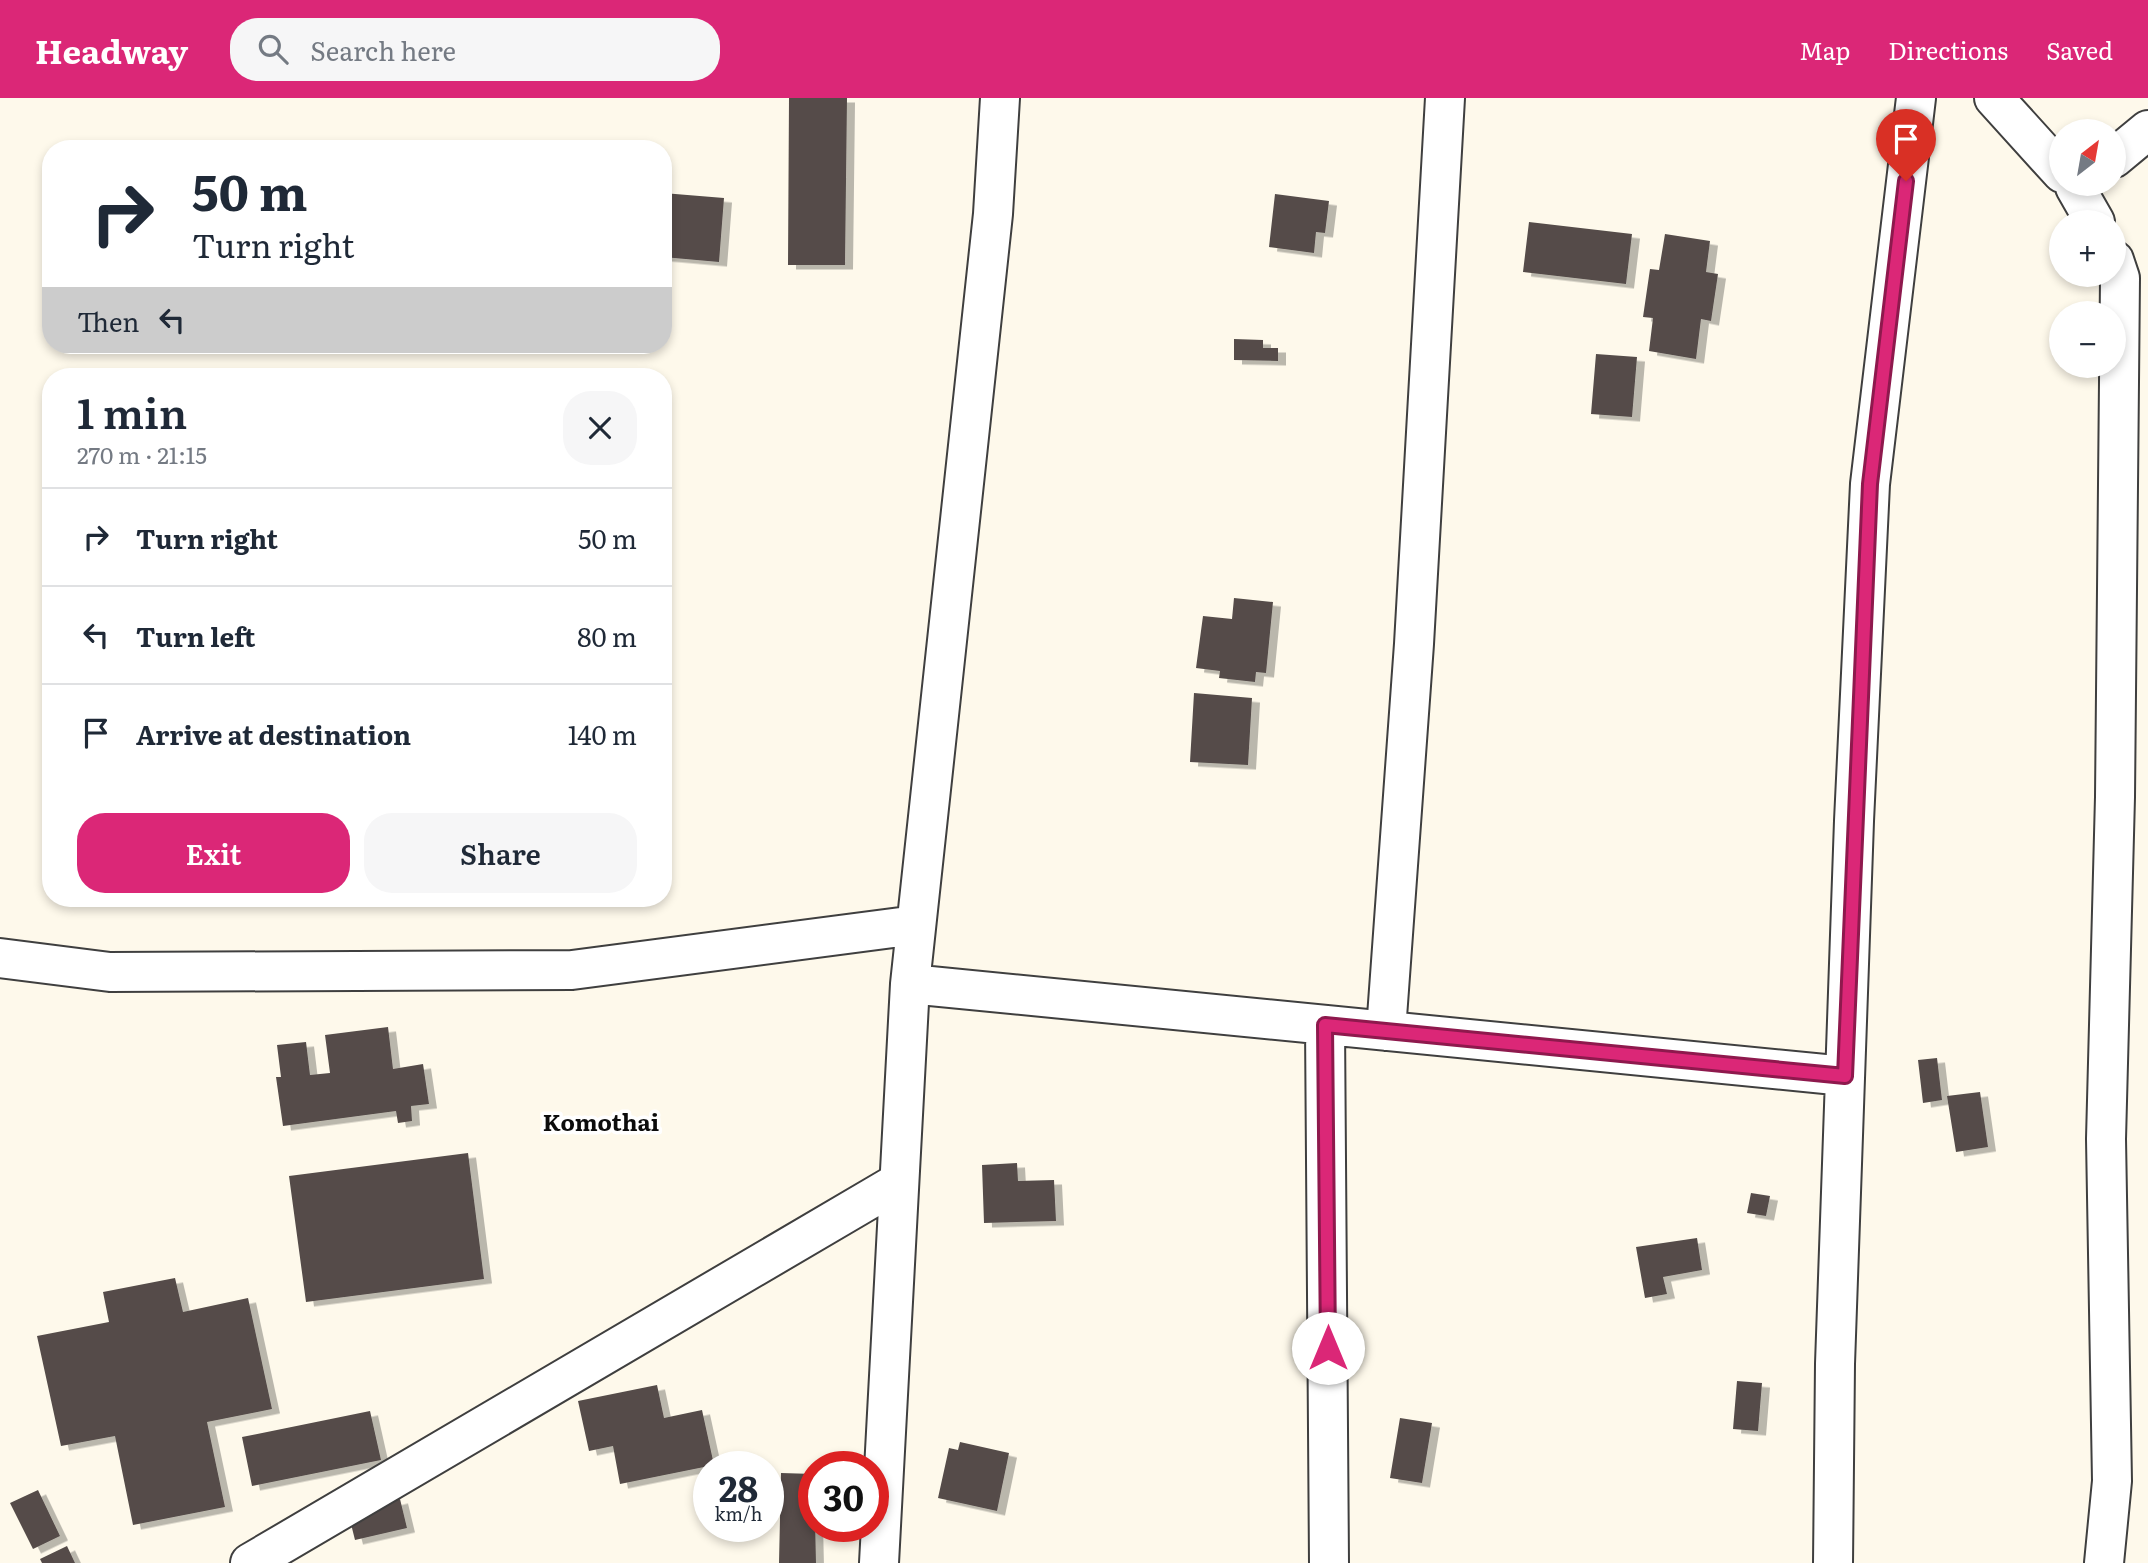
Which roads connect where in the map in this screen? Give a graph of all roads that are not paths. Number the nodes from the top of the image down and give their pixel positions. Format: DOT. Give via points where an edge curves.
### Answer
graph roads {
  1 [pos="1000,98"];
  2 [pos="1445,98"];
  3 [pos="1916,98"];
  4 [pos="1994,98"];
  5 [pos="2148,130"];
  6 [pos="2126,148"];
  7 [pos="2049,157"];
  8 [pos="2120,287"];
  9 [pos="916,925"];
  10 [pos="0,958"];
  11 [pos="910,984"];
  12 [pos="1325,1025"];
  13 [pos="1386,1031"];
  14 [pos="1845,1076"];
  15 [pos="899,1182"];
  16 [pos="250,1563"];
  17 [pos="879,1563"];
  18 [pos="1329,1563"];
  19 [pos="1833,1563"];
  20 [pos="2104,1563"];
  1 -- 9 [label="street" via="993,214"];
  2 -- 13 [label="street" via="1414,644"];
  3 -- 14 [label="street" via="1870,484"];
  4 -- 7 [label="street"];
  5 -- 6 [label="street"];
  8 -- 20 [label="street" via="2106,1139 2112,1481"];
  9 -- 10 [label="street" via="572,970 110,972"];
  9 -- 11 [label="street"];
  11 -- 12 [label="street"];
  11 -- 15 [label="street"];
  12 -- 13 [label="street"];
  12 -- 18 [label="street"];
  13 -- 14 [label="street"];
  14 -- 19 [label="street"];
  15 -- 16 [label="street"];
  15 -- 17 [label="street"];
}
